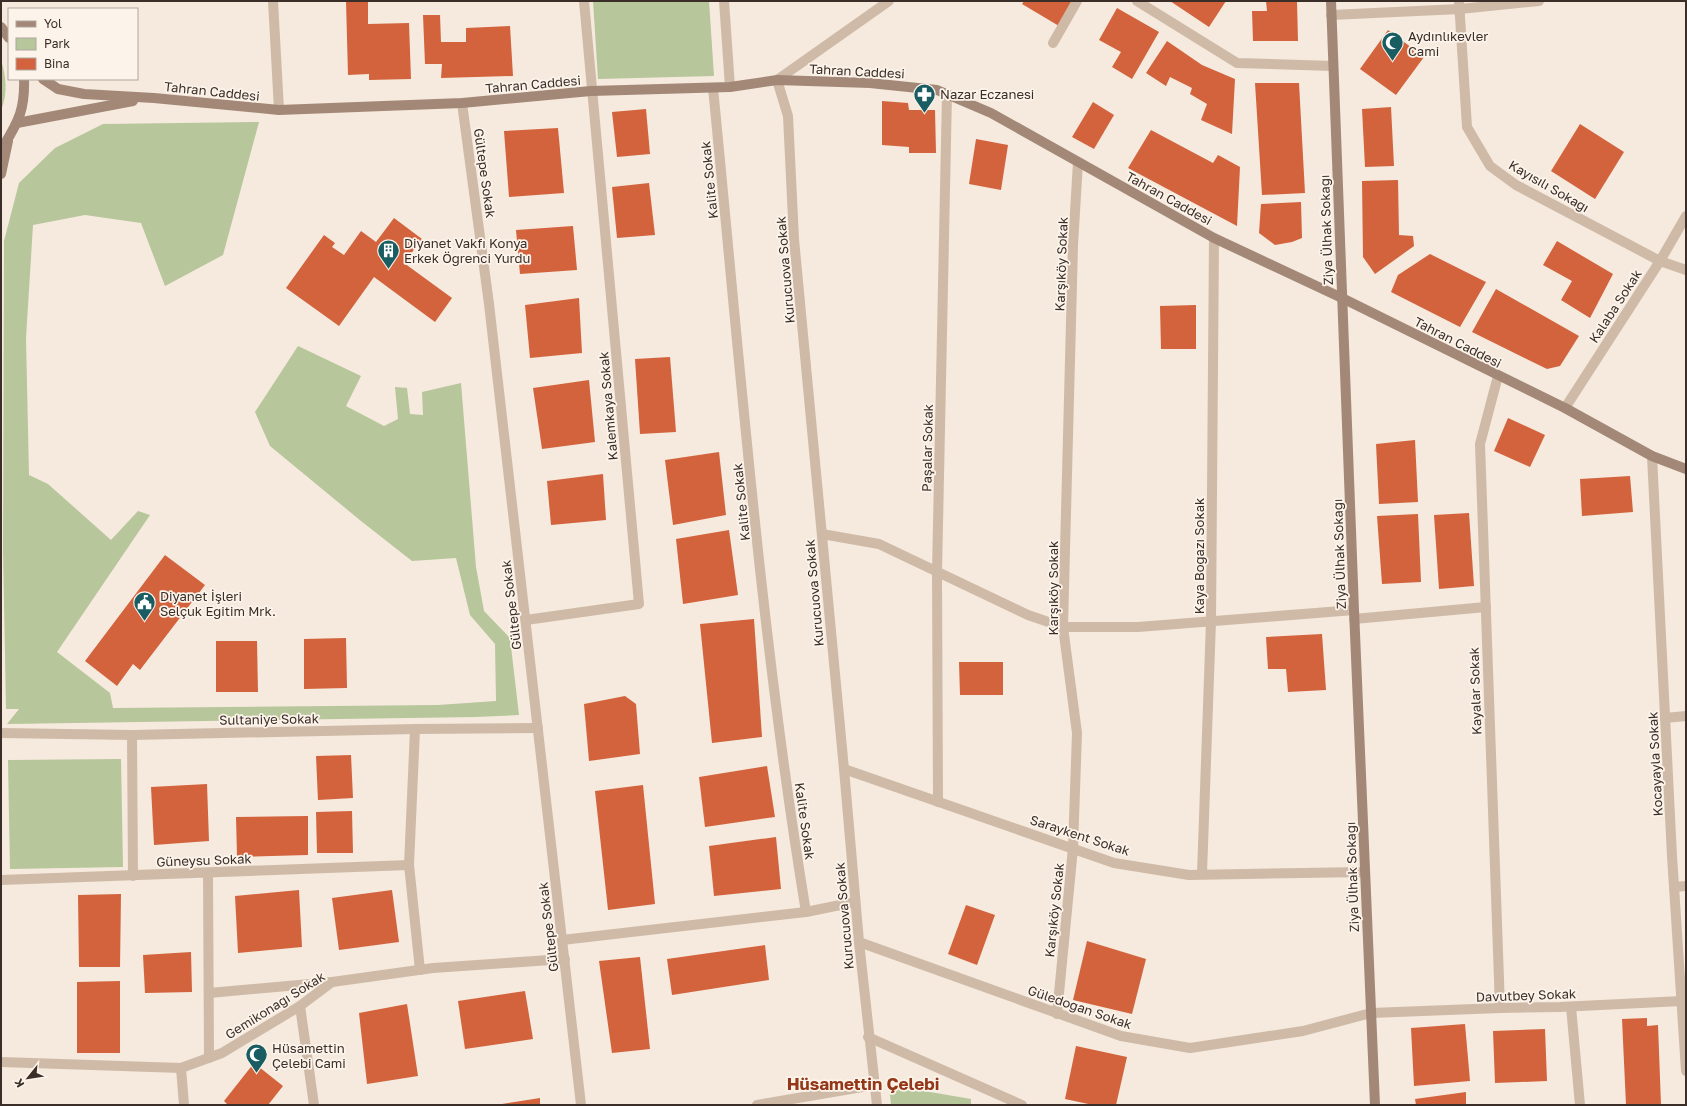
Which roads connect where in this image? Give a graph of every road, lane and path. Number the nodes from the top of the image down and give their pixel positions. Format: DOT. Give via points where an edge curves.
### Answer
graph roads {
  1 [pos="274,1"];
  2 [pos="584,1"];
  3 [pos="724,1"];
  4 [pos="888,1"];
  5 [pos="1077,1"];
  6 [pos="1137,1"];
  7 [pos="1331,1"];
  8 [pos="1539,1"];
  9 [pos="1460,5"];
  10 [pos="1331,15"];
  11 [pos="2,27"];
  12 [pos="8,36"];
  13 [pos="1054,43"];
  14 [pos="1333,66"];
  15 [pos="24,80"];
  16 [pos="44,80"];
  17 [pos="777,80"];
  18 [pos="730,87"];
  19 [pos="713,88"];
  20 [pos="591,91"];
  21 [pos="947,94"];
  22 [pos="154,98"];
  23 [pos="462,103"];
  24 [pos="279,110"];
  25 [pos="17,123"];
  26 [pos="10,136"];
  27 [pos="1,147"];
  28 [pos="1078,162"];
  29 [pos="1,174"];
  30 [pos="1686,216"];
  31 [pos="1214,238"];
  32 [pos="1660,260"];
  33 [pos="1686,270"];
  34 [pos="1342,298"];
  35 [pos="1498,376"];
  36 [pos="1565,408"];
  37 [pos="1652,456"];
  38 [pos="1686,469"];
  39 [pos="822,534"];
  40 [pos="937,572"];
  41 [pos="1486,607"];
  42 [pos="1354,614"];
  43 [pos="526,620"];
  44 [pos="1211,621"];
  45 [pos="1064,626"];
  46 [pos="1686,716"];
  47 [pos="1665,718"];
  48 [pos="538,728"];
  49 [pos="415,729"];
  50 [pos="1,733"];
  51 [pos="132,735"];
  52 [pos="844,769"];
  53 [pos="938,802"];
  54 [pos="1073,848"];
  55 [pos="409,865"];
  56 [pos="1365,872"];
  57 [pos="208,873"];
  58 [pos="1202,874"];
  59 [pos="133,876"];
  60 [pos="1,880"];
  61 [pos="1674,886"];
  62 [pos="1686,886"];
  63 [pos="855,902"];
  64 [pos="806,912"];
  65 [pos="562,940"];
  66 [pos="858,942"];
  67 [pos="564,959"];
  68 [pos="420,970"];
  69 [pos="332,982"];
  70 [pos="1683,984"];
  71 [pos="209,993"];
  72 [pos="1682,1001"];
  73 [pos="300,1006"];
  74 [pos="1571,1007"];
  75 [pos="1500,1008"];
  76 [pos="1371,1013"];
  77 [pos="1057,1014"];
  78 [pos="868,1037"];
  79 [pos="209,1058"];
  80 [pos="1,1062"];
  81 [pos="181,1068"];
  82 [pos="1686,1070"];
  83 [pos="874,1085"];
  84 [pos="184,1105"];
  85 [pos="314,1105"];
  86 [pos="582,1105"];
  87 [pos="757,1105"];
  88 [pos="877,1105"];
  89 [pos="1022,1105"];
  90 [pos="1375,1105"];
  91 [pos="1580,1105"];
  1 -- 24 [label="street"];
  2 -- 20 [label="street"];
  3 -- 18 [label="street"];
  4 -- 17 [label="street"];
  5 -- 13 [label="street"];
  6 -- 14 [label="street" via="1237,63"];
  7 -- 10 [label="street, Ziya Ülhak Sokağı"];
  8 -- 9 [label="street"];
  9 -- 10 [label="street"];
  9 -- 32 [label="street, Kayısılı Sokağı" via="1466,128 1490,166 1516,185"];
  10 -- 14 [label="street, Ziya Ülhak Sokağı"];
  11 -- 12 [label="street"];
  14 -- 34 [label="street, Ziya Ülhak Sokağı"];
  15 -- 25 [label="street" via="25,98"];
  16 -- 22 [label="street, Tahran Caddesi" via="58,89 84,94"];
  17 -- 18 [label="street, Tahran Caddesi"];
  17 -- 21 [label="street, Tahran Caddesi" via="870,83 936,90"];
  17 -- 39 [label="street, Kurucuova Sokak" via="788,116 794,239"];
  18 -- 19 [label="street, Tahran Caddesi"];
  19 -- 20 [label="street, Tahran Caddesi"];
  19 -- 64 [label="street, Kalite Sokak" via="766,622 794,842"];
  20 -- 23 [label="street, Tahran Caddesi"];
  20 -- 43 [label="street, Kalemkaya Sokak" via="639,604"];
  21 -- 28 [label="street, Tahran Caddesi" via="991,112"];
  21 -- 40 [label="street, Paşalar Sokak"];
  22 -- 24 [label="street, Tahran Caddesi"];
  22 -- 25 [label="street, Tahran Caddesi"];
  23 -- 24 [label="street, Tahran Caddesi"];
  23 -- 43 [label="street, Gültepe Sokak" via="489,304"];
  25 -- 26 [label="street"];
  26 -- 27 [label="street"];
  26 -- 29 [label="street"];
  28 -- 31 [label="street, Tahran Caddesi"];
  28 -- 45 [label="street, Karşıköy Sokak"];
  30 -- 32 [label="street, Kalaba Sokak"];
  31 -- 34 [label="street, Tahran Caddesi"];
  31 -- 44 [label="street, Kaya Boğazı Sokak"];
  32 -- 33 [label="street, Kayısılı Sokağı"];
  32 -- 36 [label="street, Kalaba Sokak"];
  34 -- 35 [label="street, Tahran Caddesi"];
  34 -- 42 [label="street, Ziya Ülhak Sokağı"];
  35 -- 36 [label="street, Tahran Caddesi"];
  35 -- 41 [label="street, Kayalar Sokak" via="1480,444"];
  36 -- 37 [label="street, Tahran Caddesi"];
  37 -- 38 [label="street, Tahran Caddesi"];
  37 -- 47 [label="street, Kocayayla Sokak"];
  39 -- 40 [label="street" via="879,544"];
  39 -- 52 [label="street, Kurucuova Sokak"];
  40 -- 45 [label="street" via="1028,615"];
  40 -- 53 [label="street, Paşalar Sokak"];
  41 -- 42 [label="street"];
  41 -- 75 [label="street, Kayalar Sokak"];
  42 -- 44 [label="street"];
  42 -- 56 [label="street, Ziya Ülhak Sokağı"];
  43 -- 48 [label="street, Gültepe Sokak"];
  44 -- 45 [label="street" via="1138,627"];
  44 -- 58 [label="street, Kaya Boğazı Sokak"];
  45 -- 54 [label="street, Karşıköy Sokak" via="1077,734"];
  46 -- 47 [label="street"];
  47 -- 61 [label="street, Kocayayla Sokak"];
  48 -- 49 [label="street, Sultaniye Sokak"];
  48 -- 65 [label="street, Gültepe Sokak"];
  49 -- 51 [label="street, Sultaniye Sokak"];
  49 -- 55 [label="street"];
  50 -- 51 [label="street, Sultaniye Sokak"];
  51 -- 59 [label="street"];
  52 -- 53 [label="street, Saraykent Sokak"];
  52 -- 63 [label="street, Kurucuova Sokak"];
  53 -- 54 [label="street, Saraykent Sokak"];
  54 -- 58 [label="street, Saraykent Sokak" via="1114,863 1189,875"];
  54 -- 77 [label="street, Karşıköy Sokak"];
  55 -- 57 [label="street, Güneysu Sokak"];
  55 -- 68 [label="street"];
  56 -- 58 [label="street, Saraykent Sokak"];
  56 -- 76 [label="street, Ziya Ülhak Sokağı"];
  57 -- 59 [label="street, Güneysu Sokak"];
  57 -- 71 [label="street"];
  59 -- 60 [label="street, Güneysu Sokak"];
  61 -- 62 [label="street"];
  61 -- 70 [label="street, Kocayayla Sokak"];
  63 -- 64 [label="street"];
  63 -- 66 [label="street, Kurucuova Sokak"];
  64 -- 65 [label="street"];
  65 -- 67 [label="street, Gültepe Sokak"];
  66 -- 77 [label="street, Güledoğan Sokak"];
  66 -- 78 [label="street, Kurucuova Sokak"];
  67 -- 68 [label="street, Gemikonağı Sokak"];
  67 -- 86 [label="street, Gültepe Sokak"];
  68 -- 69 [label="street, Gemikonağı Sokak"];
  69 -- 71 [label="street"];
  69 -- 73 [label="street, Gemikonağı Sokak"];
  70 -- 72 [label="street, Kocayayla Sokak"];
  71 -- 79 [label="street"];
  72 -- 74 [label="street, Davutbey Sokak"];
  72 -- 82 [label="street, Kocayayla Sokak"];
  73 -- 79 [label="street, Gemikonağı Sokak" via="222,1053"];
  73 -- 85 [label="street"];
  74 -- 75 [label="street, Davutbey Sokak"];
  74 -- 91 [label="street"];
  75 -- 76 [label="street, Davutbey Sokak"];
  76 -- 77 [label="street, Güledoğan Sokak" via="1304,1031 1190,1048 1121,1036"];
  76 -- 90 [label="street, Ziya Ülhak Sokağı"];
  78 -- 83 [label="street, Kurucuova Sokak"];
  78 -- 89 [label="street"];
  79 -- 81 [label="street, Gemikonağı Sokak"];
  80 -- 81 [label="street, Gemikonağı Sokak"];
  81 -- 84 [label="street"];
  83 -- 87 [label="street"];
  83 -- 88 [label="street, Kurucuova Sokak"];
}
